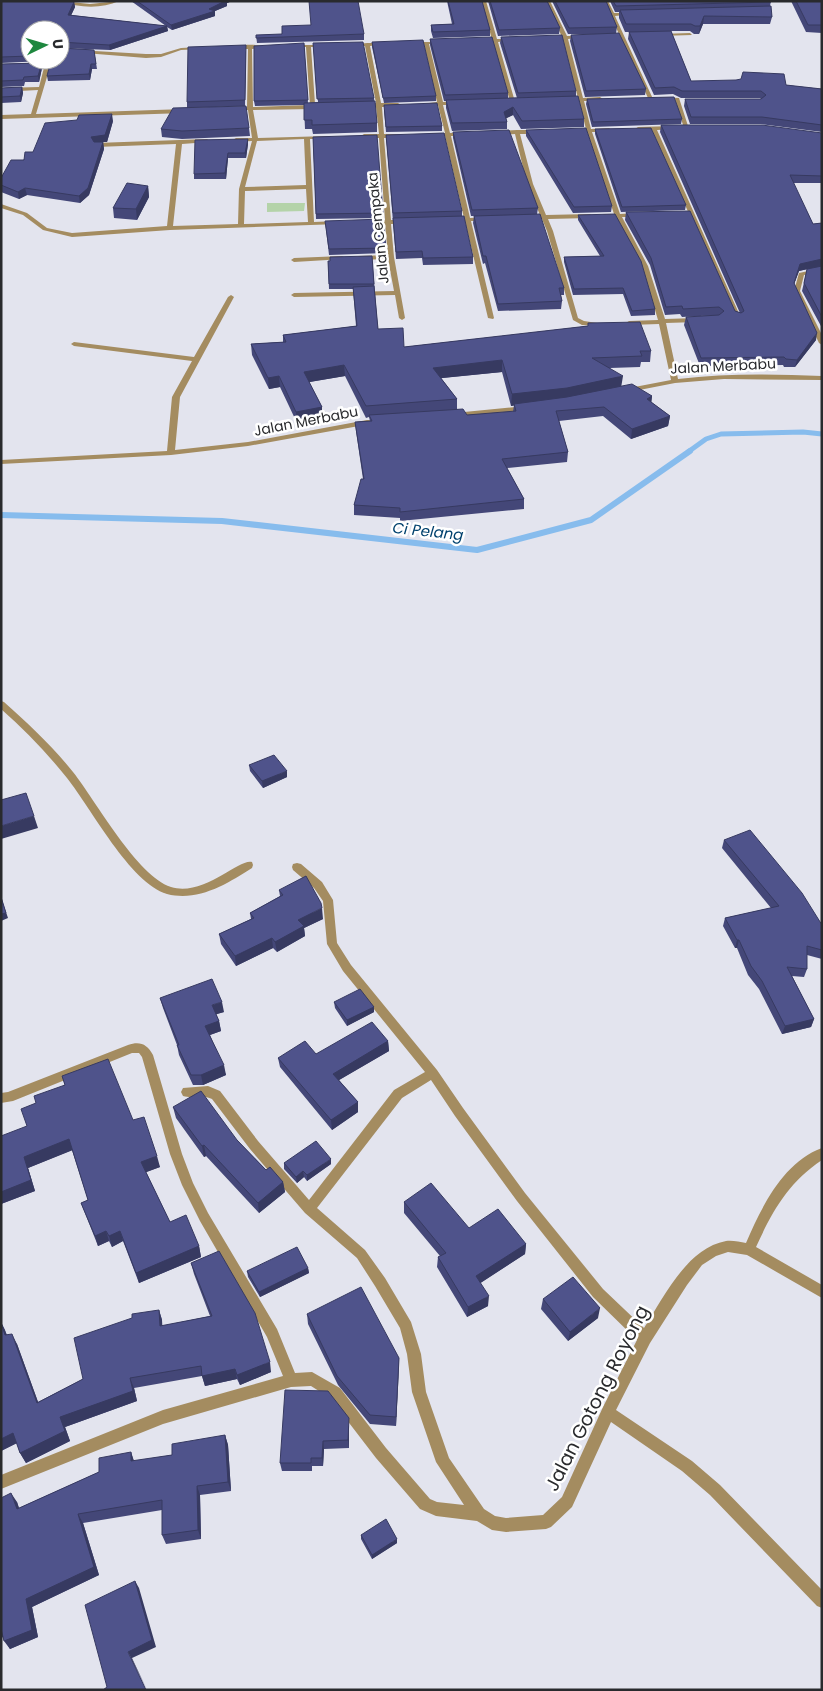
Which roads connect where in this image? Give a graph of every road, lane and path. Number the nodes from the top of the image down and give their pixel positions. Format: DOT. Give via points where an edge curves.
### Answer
graph roads {
  1 [pos="63,1"];
  2 [pos="117,1"];
  3 [pos="484,1"];
  4 [pos="548,1"];
  5 [pos="606,1"];
  6 [pos="640,14"];
  7 [pos="612,15"];
  8 [pos="690,34"];
  9 [pos="651,35"];
  10 [pos="613,36"];
  11 [pos="622,36"];
  12 [pos="632,36"];
  13 [pos="584,37"];
  14 [pos="566,38"];
  15 [pos="538,39"];
  16 [pos="520,40"];
  17 [pos="493,41"];
  18 [pos="445,42"];
  19 [pos="474,42"];
  20 [pos="426,43"];
  21 [pos="367,44"];
  22 [pos="387,44"];
  23 [pos="407,44"];
  24 [pos="348,45"];
  25 [pos="288,46"];
  26 [pos="308,46"];
  27 [pos="328,46"];
  28 [pos="250,47"];
  29 [pos="269,47"];
  30 [pos="205,48"];
  31 [pos="223,48"];
  32 [pos="70,51"];
  33 [pos="47,70"];
  34 [pos="41,88"];
  35 [pos="1,90"];
  36 [pos="641,98"];
  37 [pos="651,98"];
  38 [pos="611,99"];
  39 [pos="562,100"];
  40 [pos="582,100"];
  41 [pos="504,101"];
  42 [pos="513,101"];
  43 [pos="523,101"];
  44 [pos="468,102"];
  45 [pos="678,102"];
  46 [pos="688,102"];
  47 [pos="441,103"];
  48 [pos="405,104"];
  49 [pos="414,104"];
  50 [pos="379,105"];
  51 [pos="313,106"];
  52 [pos="323,106"];
  53 [pos="351,106"];
  54 [pos="250,109"];
  55 [pos="230,110"];
  56 [pos="191,111"];
  57 [pos="33,116"];
  58 [pos="1,117"];
  59 [pos="687,128"];
  60 [pos="696,128"];
  61 [pos="635,129"];
  62 [pos="654,129"];
  63 [pos="588,130"];
  64 [pos="616,130"];
  65 [pos="544,131"];
  66 [pos="562,131"];
  67 [pos="517,132"];
  68 [pos="487,133"];
  69 [pos="448,134"];
  70 [pos="478,134"];
  71 [pos="410,135"];
  72 [pos="420,135"];
  73 [pos="381,136"];
  74 [pos="335,137"];
  75 [pos="353,137"];
  76 [pos="306,138"];
  77 [pos="255,139"];
  78 [pos="217,140"];
  79 [pos="226,140"];
  80 [pos="179,142"];
  81 [pos="96,146"];
  82 [pos="309,187"];
  83 [pos="242,189"];
  84 [pos="1,206"];
  85 [pos="683,214"];
  86 [pos="692,214"];
  87 [pos="646,215"];
  88 [pos="618,216"];
  89 [pos="543,217"];
  90 [pos="496,218"];
  91 [pos="524,218"];
  92 [pos="441,220"];
  93 [pos="468,220"];
  94 [pos="414,221"];
  95 [pos="368,222"];
  96 [pos="387,222"];
  97 [pos="340,223"];
  98 [pos="311,224"];
  99 [pos="241,225"];
  100 [pos="170,228"];
  101 [pos="391,256"];
  102 [pos="294,260"];
  103 [pos="822,270"];
  104 [pos="397,293"];
  105 [pos="294,295"];
  106 [pos="231,297"];
  107 [pos="402,318"];
  108 [pos="491,318"];
  109 [pos="738,318"];
  110 [pos="708,320"];
  111 [pos="662,322"];
  112 [pos="614,324"];
  113 [pos="624,324"];
  114 [pos="822,343"];
  115 [pos="74,344"];
  116 [pos="196,358"];
  117 [pos="822,378"];
  118 [pos="675,380"];
  119 [pos="616,393"];
  120 [pos="538,406"];
  121 [pos="444,415"];
  122 [pos="379,420"];
  123 [pos="172,453"];
  124 [pos="1,462"];
  125 [pos="1,704"];
  126 [pos="248,865"];
  127 [pos="298,867"];
  128 [pos="433,1072"];
  129 [pos="187,1092"];
  130 [pos="1,1098"];
  131 [pos="822,1153"];
  132 [pos="309,1209"];
  133 [pos="749,1249"];
  134 [pos="822,1292"];
  135 [pos="645,1338"];
  136 [pos="291,1380"];
  137 [pos="608,1412"];
  138 [pos="1,1482"];
  139 [pos="479,1514"];
  140 [pos="822,1601"];
  1 -- 2 [label="street" via="97,6"];
  3 -- 17 [label="street"];
  4 -- 14 [label="street"];
  5 -- 7 [label="street"];
  6 -- 7 [label="street"];
  7 -- 11 [label="street"];
  8 -- 9 [label="street"];
  10 -- 11 [label="street"];
  11 -- 12 [label="street"];
  11 -- 37 [label="street"];
  13 -- 14 [label="street"];
  14 -- 15 [label="street"];
  14 -- 40 [label="street"];
  16 -- 17 [label="street"];
  17 -- 19 [label="street"];
  17 -- 42 [label="street"];
  18 -- 20 [label="street"];
  20 -- 23 [label="street"];
  20 -- 47 [label="street"];
  21 -- 22 [label="street"];
  21 -- 24 [label="street"];
  21 -- 50 [label="street, Jalan Cempaka"];
  25 -- 26 [label="street"];
  26 -- 27 [label="street"];
  26 -- 51 [label="street"];
  28 -- 29 [label="street"];
  28 -- 31 [label="street"];
  28 -- 54 [label="street"];
  30 -- 32 [label="street" via="146,56"];
  33 -- 34 [label="street"];
  34 -- 35 [label="street"];
  34 -- 57 [label="street"];
  36 -- 37 [label="street"];
  37 -- 45 [label="street" via="674,98"];
  38 -- 40 [label="street"];
  39 -- 40 [label="street"];
  40 -- 63 [label="street"];
  41 -- 42 [label="street"];
  42 -- 43 [label="street"];
  44 -- 47 [label="street"];
  45 -- 46 [label="street"];
  45 -- 59 [label="street"];
  47 -- 49 [label="street"];
  47 -- 69 [label="street"];
  48 -- 50 [label="street"];
  50 -- 53 [label="street"];
  50 -- 73 [label="street, Jalan Cempaka"];
  51 -- 52 [label="street"];
  51 -- 54 [label="street"];
  54 -- 55 [label="street"];
  54 -- 77 [label="street"];
  56 -- 57 [label="street"];
  57 -- 58 [label="street"];
  59 -- 60 [label="street"];
  59 -- 62 [label="street"];
  61 -- 62 [label="street"];
  62 -- 86 [label="street"];
  63 -- 64 [label="street"];
  63 -- 66 [label="street"];
  63 -- 88 [label="street"];
  65 -- 67 [label="street"];
  67 -- 68 [label="street"];
  67 -- 89 [label="street" via="530,184"];
  69 -- 70 [label="street"];
  69 -- 72 [label="street"];
  69 -- 93 [label="street"];
  71 -- 73 [label="street"];
  73 -- 75 [label="street"];
  73 -- 96 [label="street, Jalan Cempaka"];
  74 -- 76 [label="street"];
  76 -- 77 [label="street"];
  76 -- 82 [label="street"];
  77 -- 79 [label="street"];
  77 -- 83 [label="street"];
  78 -- 80 [label="street"];
  80 -- 81 [label="street"];
  80 -- 100 [label="street"];
  82 -- 83 [label="street"];
  82 -- 98 [label="street"];
  83 -- 99 [label="street"];
  84 -- 100 [label="street" via="25,214 46,229 72,235"];
  85 -- 86 [label="street"];
  86 -- 109 [label="street"];
  87 -- 88 [label="street"];
  88 -- 89 [label="street"];
  88 -- 111 [label="street" via="645,266"];
  89 -- 91 [label="street"];
  89 -- 112 [label="street" via="550,230 575,319 595,325"];
  90 -- 93 [label="street"];
  92 -- 93 [label="street"];
  93 -- 108 [label="street"];
  94 -- 96 [label="street"];
  95 -- 96 [label="street"];
  96 -- 101 [label="street, Jalan Cempaka"];
  97 -- 98 [label="street"];
  98 -- 99 [label="street"];
  99 -- 100 [label="street"];
  101 -- 102 [label="street"];
  101 -- 104 [label="street, Jalan Cempaka"];
  103 -- 114 [label="street" via="801,274 797,291"];
  104 -- 105 [label="street"];
  104 -- 107 [label="street, Jalan Cempaka"];
  106 -- 116 [label="street"];
  110 -- 111 [label="street"];
  111 -- 113 [label="street"];
  111 -- 118 [label="street"];
  115 -- 116 [label="street"];
  116 -- 123 [label="street" via="176,397"];
  117 -- 118 [label="street, Jalan Merbabu" via="759,375"];
  118 -- 119 [label="street, Jalan Merbabu"];
  120 -- 121 [label="street"];
  122 -- 123 [label="street, Jalan Merbabu" via="248,444"];
  123 -- 124 [label="street, Jalan Merbabu"];
  125 -- 126 [label="street" via="24,724 70,775 149,878 167,890 190,893 211,886"];
  127 -- 128 [label="street" via="328,900 332,944 338,955"];
  128 -- 132 [label="street" via="398,1094"];
  128 -- 135 [label="street" via="520,1197 598,1293"];
  129 -- 132 [label="street" via="208,1091 216,1095"];
  130 -- 136 [label="street" via="132,1048 142,1048 147,1055 188,1185 272,1333"];
  131 -- 133 [label="street" via="785,1183 768,1208"];
  132 -- 139 [label="street" via="361,1254 406,1326 419,1392 443,1462"];
  133 -- 134 [label="street, Jalan Gotong Royong"];
  133 -- 135 [label="street, Jalan Gotong Royong" via="728,1246 712,1251 698,1261"];
  135 -- 137 [label="street, Jalan Gotong Royong"];
  136 -- 138 [label="street, Jalan Gotong Royong" via="163,1417"];
  136 -- 139 [label="street, Jalan Gotong Royong" via="312,1379 335,1394 425,1504 436,1509"];
  137 -- 139 [label="street, Jalan Gotong Royong" via="567,1502 546,1522 506,1525 492,1523"];
  137 -- 140 [label="street" via="687,1466 715,1490"];
}
